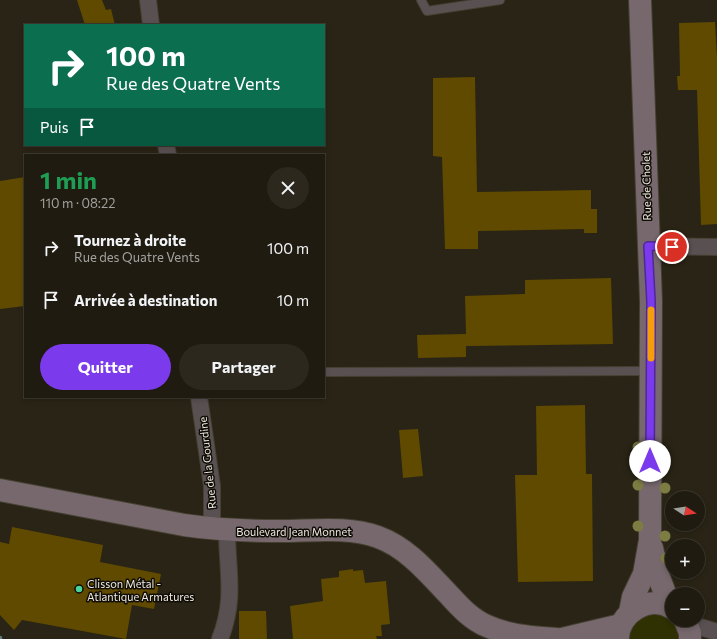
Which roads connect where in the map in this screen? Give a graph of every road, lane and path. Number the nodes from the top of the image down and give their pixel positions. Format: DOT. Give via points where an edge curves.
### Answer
graph roads {
  1 [pos="148,0"];
  2 [pos="421,0"];
  3 [pos="500,0"];
  4 [pos="640,0"];
  5 [pos="152,24"];
  6 [pos="648,246"];
  7 [pos="717,247"];
  8 [pos="651,371"];
  9 [pos="325,372"];
  10 [pos="199,398"];
  11 [pos="0,490"];
  12 [pos="219,530"];
  13 [pos="650,540"];
  14 [pos="665,588"];
  15 [pos="665,608"];
  16 [pos="623,625"];
  17 [pos="703,627"];
  18 [pos="717,632"];
  19 [pos="220,639"];
  20 [pos="556,639"];
  21 [pos="562,639"];
  1 -- 5 [label="street"];
  2 -- 3 [label="lane" via="427,11"];
  4 -- 6 [label="main road, Rue de Cholet"];
  6 -- 7 [label="street"];
  6 -- 8 [label="main road, Rue de Cholet"];
  8 -- 9 [label="lane"];
  8 -- 13 [label="main road, Rue de Cholet"];
  10 -- 12 [label="street, Rue de la Gourdine"];
  11 -- 12 [label="main road, Boulevard Jean Monnet" via="184,526"];
  12 -- 19 [label="street, Rue de la Gourdine" via="231,593 227,623"];
  12 -- 20 [label="main road, Boulevard Jean Monnet" via="363,532 406,551 464,611 486,626 514,635"];
  13 -- 14 [label="main road, Rue de Cholet" via="658,575"];
  13 -- 16 [label="main road, Rue de Cholet" via="644,574"];
  15 -- 16 [label="main road" via="660,604 639,606"];
  16 -- 21 [label="main road"];
  17 -- 18 [label="street"];
}
